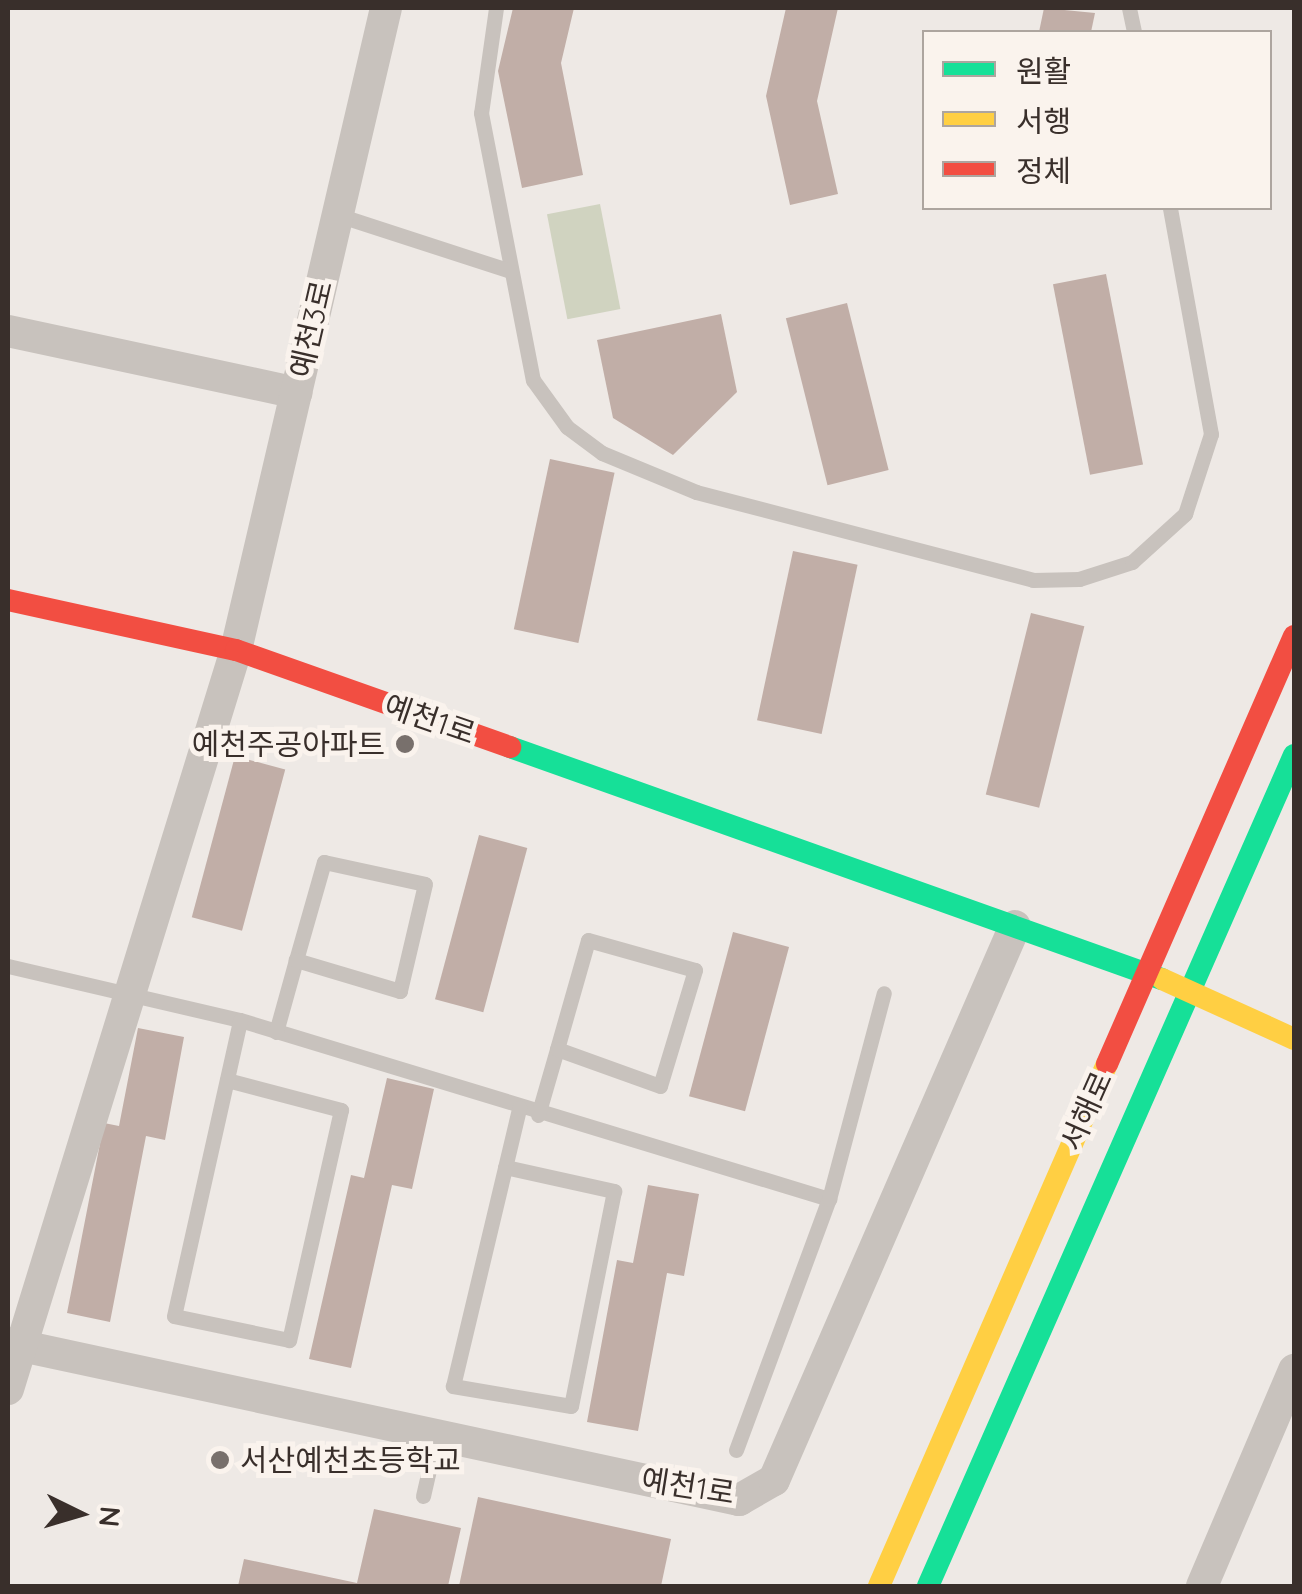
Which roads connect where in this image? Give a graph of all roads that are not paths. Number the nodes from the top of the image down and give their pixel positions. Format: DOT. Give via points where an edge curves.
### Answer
graph roads {
  1 [pos="386,8"];
  2 [pos="496,8"];
  3 [pos="1170,210"];
  4 [pos="338,215"];
  5 [pos="510,271"];
  6 [pos="8,332"];
  7 [pos="296,393"];
  8 [pos="8,600"];
  9 [pos="1294,636"];
  10 [pos="236,650"];
  11 [pos="1294,755"];
  12 [pos="1015,926"];
  13 [pos="296,960"];
  14 [pos="8,966"];
  15 [pos="1146,972"];
  16 [pos="1188,991"];
  17 [pos="884,993"];
  18 [pos="130,994"];
  19 [pos="240,1020"];
  20 [pos="276,1032"];
  21 [pos="1294,1039"];
  22 [pos="557,1049"];
  23 [pos="227,1080"];
  24 [pos="519,1108"];
  25 [pos="538,1114"];
  26 [pos="505,1167"];
  27 [pos="829,1199"];
  28 [pos="14,1345"];
  29 [pos="1292,1384"];
  30 [pos="8,1389"];
  31 [pos="437,1436"];
  32 [pos="736,1450"];
  33 [pos="424,1496"];
  34 [pos="879,1586"];
  35 [pos="928,1586"];
  36 [pos="1202,1586"];
  1 -- 4 [label="street, 예천3로"];
  2 -- 5 [label="lane" via="480,97"];
  3 -- 5 [label="lane" via="1212,419 1200,485 1149,551 1057,582 911,554 696,492 602,453 567,427 533,380"];
  4 -- 5 [label="lane"];
  4 -- 7 [label="street, 예천3로"];
  6 -- 7 [label="street"];
  7 -- 10 [label="street, 예천3로"];
  8 -- 10 [label="main road, 예천1로"];
  9 -- 15 [label="main road, 서해로"];
  10 -- 12 [label="main road, 예천1로"];
  10 -- 18 [label="street, 예천3로"];
  11 -- 16 [label="main road, 서해로"];
  12 -- 15 [label="main road, 예천1로"];
  12 -- 31 [label="street, 예천1로" via="774,1480 739,1500"];
  13 -- 13 [label="lane" via="324,862 425,884 400,991"];
  13 -- 20 [label="lane"];
  14 -- 18 [label="lane"];
  15 -- 16 [label="main road, 예천1로"];
  15 -- 34 [label="main road, 서해로"];
  16 -- 21 [label="main road, 예천1로"];
  16 -- 35 [label="main road, 서해로"];
  17 -- 27 [label="lane"];
  18 -- 19 [label="lane"];
  18 -- 28 [label="street, 예천3로"];
  19 -- 20 [label="lane"];
  19 -- 23 [label="lane"];
  20 -- 24 [label="lane"];
  22 -- 22 [label="lane" via="588,940 695,970 660,1086"];
  22 -- 25 [label="lane"];
  23 -- 23 [label="lane" via="174,1316 289,1340 342,1110"];
  24 -- 25 [label="lane"];
  24 -- 26 [label="lane"];
  25 -- 27 [label="lane"];
  26 -- 26 [label="lane" via="453,1386 571,1406 614,1191"];
  27 -- 32 [label="lane"];
  28 -- 30 [label="street, 예천3로"];
  28 -- 31 [label="street, 예천1로"];
  29 -- 36 [label="street"];
  31 -- 33 [label="lane"];
}
